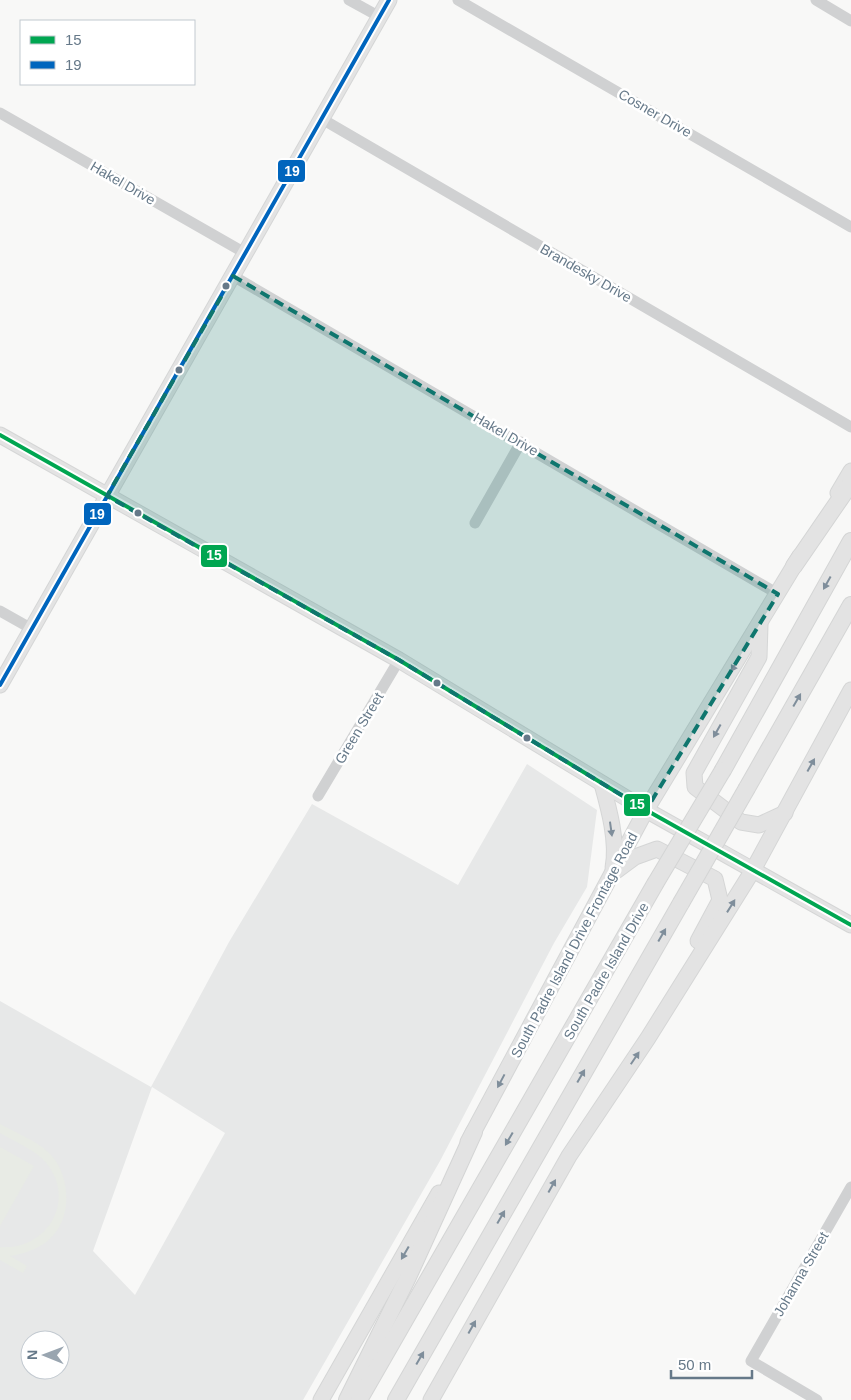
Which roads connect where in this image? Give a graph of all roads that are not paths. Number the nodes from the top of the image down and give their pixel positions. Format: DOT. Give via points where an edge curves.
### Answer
graph roads {
  1 [pos="349,0"];
  2 [pos="390,0"];
  3 [pos="458,0"];
  4 [pos="816,0"];
  5 [pos="380,17"];
  6 [pos="851,21"];
  7 [pos="0,113"];
  8 [pos="322,119"];
  9 [pos="851,227"];
  10 [pos="246,253"];
  11 [pos="233,276"];
  12 [pos="851,427"];
  13 [pos="0,435"];
  14 [pos="521,442"];
  15 [pos="851,471"];
  16 [pos="851,482"];
  17 [pos="108,496"];
  18 [pos="475,523"];
  19 [pos="851,541"];
  20 [pos="794,566"];
  21 [pos="778,594"];
  22 [pos="851,605"];
  23 [pos="0,611"];
  24 [pos="760,623"];
  25 [pos="32,629"];
  26 [pos="399,660"];
  27 [pos="0,685"];
  28 [pos="851,690"];
  29 [pos="602,784"];
  30 [pos="318,796"];
  31 [pos="646,810"];
  32 [pos="785,813"];
  33 [pos="754,870"];
  34 [pos="612,875"];
  35 [pos="851,924"];
  36 [pos="648,1038"];
  37 [pos="474,1132"];
  38 [pos="851,1187"];
  39 [pos="322,1400"];
  40 [pos="347,1400"];
  41 [pos="359,1400"];
  42 [pos="396,1400"];
  43 [pos="431,1400"];
  44 [pos="817,1400"];
  1 -- 5 [label="street"];
  2 -- 5 [label="main road"];
  3 -- 9 [label="street, Cosner Drive"];
  4 -- 6 [label="street"];
  5 -- 8 [label="main road"];
  7 -- 10 [label="street, Hakel Drive"];
  8 -- 10 [label="main road"];
  8 -- 12 [label="street, Brandesky Drive"];
  10 -- 11 [label="main road"];
  11 -- 14 [label="street, Hakel Drive"];
  11 -- 17 [label="main road"];
  13 -- 17 [label="main road"];
  14 -- 18 [label="street"];
  14 -- 21 [label="street, Hakel Drive"];
  15 -- 20 [label="main road, South Padre Island Drive Frontage Road"];
  16 -- 20 [label="highway"];
  17 -- 25 [label="main road"];
  17 -- 26 [label="main road"];
  19 -- 41 [label="highway, South Padre Island Drive, one-way, bridge" via="723,770"];
  20 -- 21 [label="main road, South Padre Island Drive Frontage Road"];
  21 -- 24 [label="main road, South Padre Island Drive Frontage Road"];
  42 -- 22 [label="highway, one-way, bridge"];
  23 -- 25 [label="street"];
  24 -- 31 [label="main road, South Padre Island Drive Frontage Road, one-way"];
  24 -- 32 [label="main road, one-way" via="759,657 694,773 695,787 741,822 759,825"];
  25 -- 27 [label="main road"];
  26 -- 29 [label="main road"];
  26 -- 30 [label="street, Green Street"];
  32 -- 28 [label="main road, one-way"];
  29 -- 31 [label="main road"];
  29 -- 34 [label="main road, one-way" via="615,857"];
  31 -- 33 [label="main road"];
  31 -- 34 [label="main road, South Padre Island Drive Frontage Road"];
  32 -- 33 [label="main road"];
  33 -- 35 [label="main road"];
  36 -- 33 [label="main road, one-way"];
  34 -- 36 [label="main road" via="635,857 658,849 714,879 720,900"];
  34 -- 37 [label="main road, South Padre Island Drive Frontage Road, one-way"];
  43 -- 36 [label="main road, one-way" via="568,1156"];
  37 -- 39 [label="main road, South Padre Island Drive Frontage Road, one-way"];
  37 -- 40 [label="highway"];
  38 -- 44 [label="street, Johanna Street" via="751,1361"];
}
